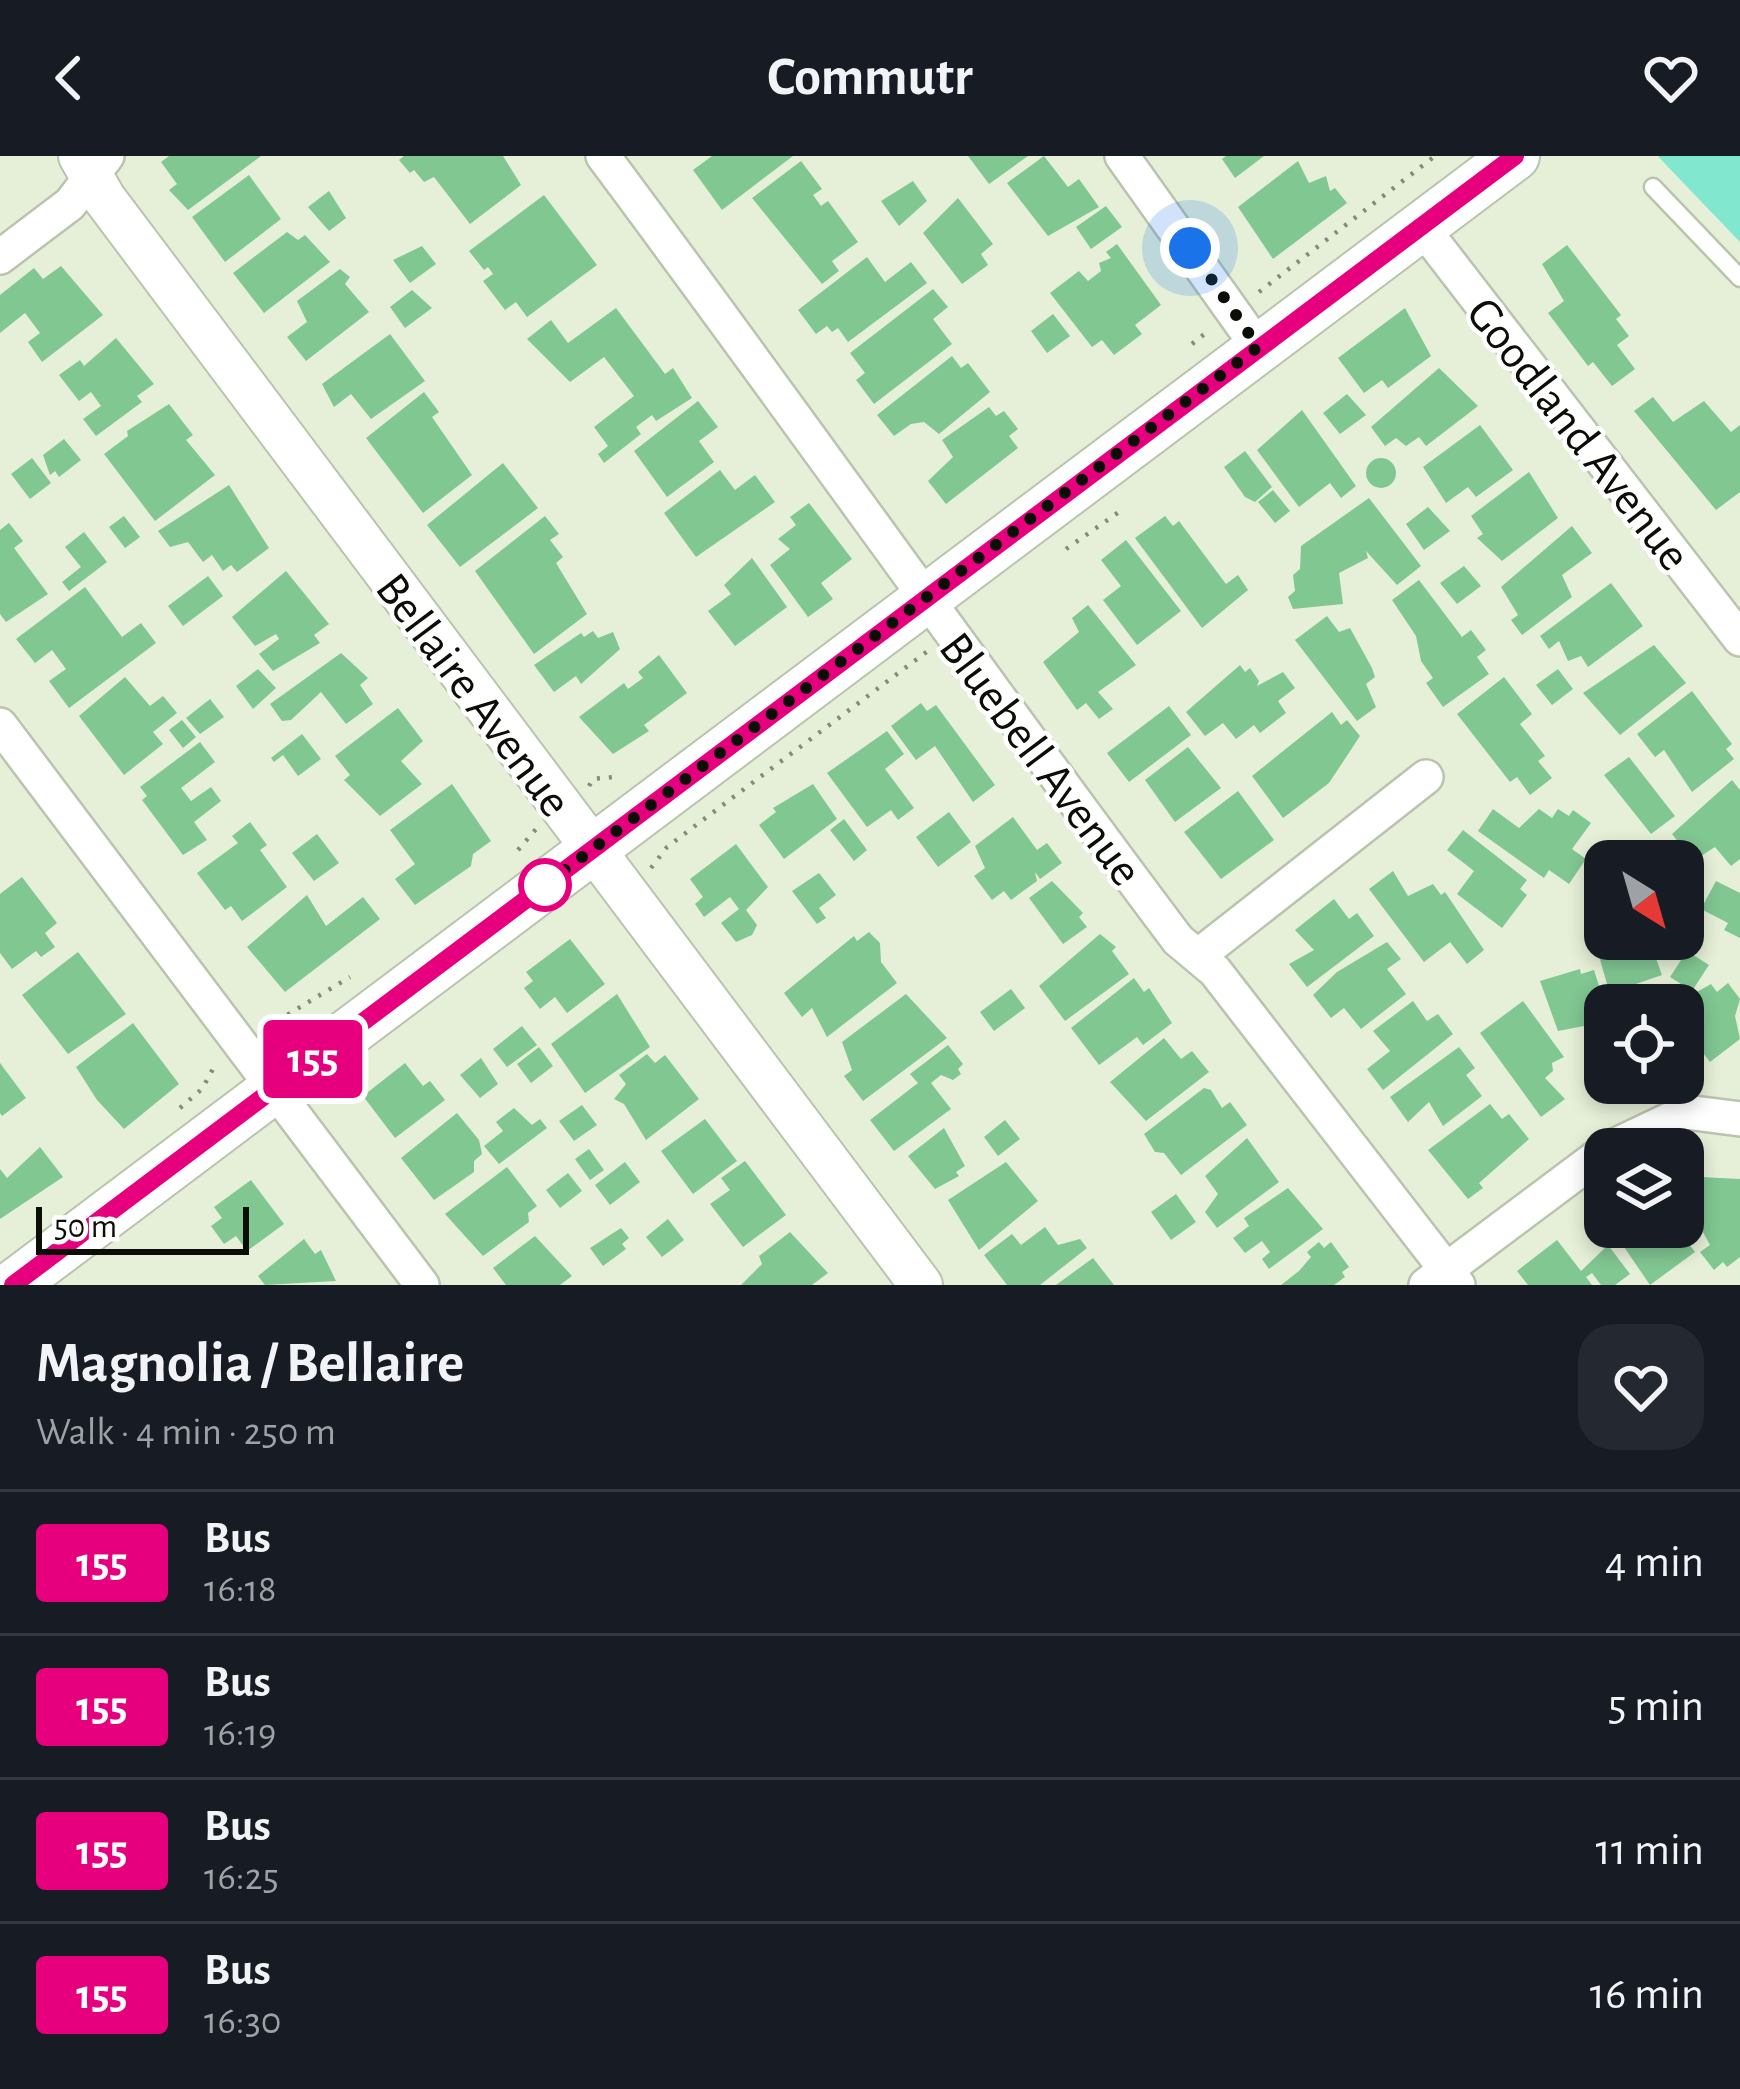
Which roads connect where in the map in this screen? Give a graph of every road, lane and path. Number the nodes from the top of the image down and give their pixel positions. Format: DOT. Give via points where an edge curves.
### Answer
graph roads {
  1 [pos="603,156"];
  2 [pos="1122,156"];
  3 [pos="1435,156"];
  4 [pos="1515,156"];
  5 [pos="93,162"];
  6 [pos="1653,187"];
  7 [pos="1420,226"];
  8 [pos="0,256"];
  9 [pos="1740,278"];
  10 [pos="1245,330"];
  11 [pos="1192,344"];
  12 [pos="1119,512"];
  13 [pos="1066,549"];
  14 [pos="924,597"];
  15 [pos="1740,639"];
  16 [pos="929,650"];
  17 [pos="0,725"];
  18 [pos="613,776"];
  19 [pos="1426,777"];
  20 [pos="590,786"];
  21 [pos="537,828"];
  22 [pos="518,850"];
  23 [pos="591,850"];
  24 [pos="651,869"];
  25 [pos="1198,956"];
  26 [pos="350,977"];
  27 [pos="268,1027"];
  28 [pos="274,1089"];
  29 [pos="1740,1119"];
  30 [pos="1653,1128"];
  31 [pos="1584,1168"];
  32 [pos="1443,1280"];
  33 [pos="14,1285"];
  34 [pos="422,1285"];
  35 [pos="921,1285"];
  1 -- 14 [label="street, Bluebell Avenue"];
  2 -- 10 [label="street"];
  3 -- 10 [label="path"];
  4 -- 7 [label="main road"];
  5 -- 8 [label="street" via="70,204"];
  5 -- 23 [label="street, Bellaire Avenue" via="104,198"];
  6 -- 9 [label="lane"];
  7 -- 10 [label="main road"];
  7 -- 15 [label="street, Goodland Avenue"];
  10 -- 11 [label="path"];
  10 -- 14 [label="main road"];
  12 -- 13 [label="path"];
  14 -- 23 [label="main road"];
  14 -- 25 [label="street, Bluebell Avenue" via="1178,940"];
  16 -- 24 [label="path" via="667,847"];
  17 -- 28 [label="street"];
  18 -- 20 [label="path" via="593,778"];
  19 -- 25 [label="street"];
  21 -- 22 [label="path"];
  23 -- 28 [label="main road"];
  23 -- 35 [label="street, Bellaire Avenue"];
  25 -- 32 [label="street, Bluebell Avenue"];
  26 -- 27 [label="path"];
  28 -- 33 [label="main road"];
  28 -- 34 [label="street"];
  29 -- 30 [label="street" via="1686,1112"];
  31 -- 32 [label="street"];
}
